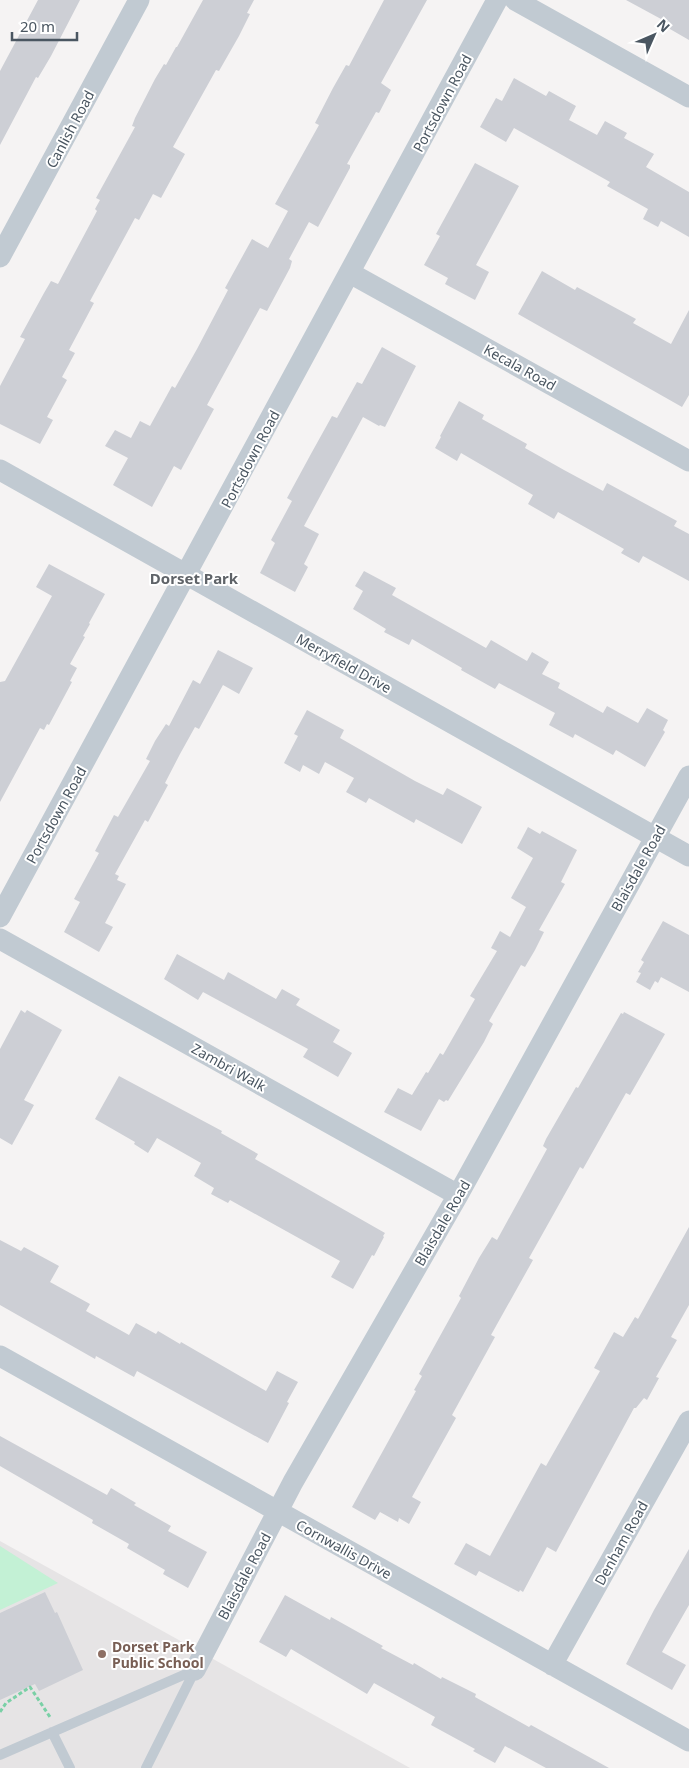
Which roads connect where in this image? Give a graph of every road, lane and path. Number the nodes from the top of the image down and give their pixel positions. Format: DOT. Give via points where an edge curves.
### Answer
graph roads {
  1 [pos="140,0"];
  2 [pos="497,0"];
  3 [pos="515,0"];
  4 [pos="689,97"];
  5 [pos="0,257"];
  6 [pos="350,273"];
  7 [pos="689,461"];
  8 [pos="0,470"];
  9 [pos="186,575"];
  10 [pos="689,776"];
  11 [pos="655,837"];
  12 [pos="689,856"];
  13 [pos="0,917"];
  14 [pos="0,940"];
  15 [pos="458,1194"];
  16 [pos="0,1356"];
  17 [pos="689,1421"];
  18 [pos="278,1512"];
  19 [pos="552,1665"];
  20 [pos="195,1670"];
  21 [pos="0,1712"];
  22 [pos="55,1731"];
  23 [pos="689,1741"];
  24 [pos="0,1755"];
  25 [pos="70,1768"];
  26 [pos="146,1768"];
  1 -- 5 [label="street, Canlish Road"];
  2 -- 6 [label="street, Portsdown Road"];
  3 -- 4 [label="street"];
  6 -- 7 [label="street, Kecala Road"];
  6 -- 9 [label="street, Portsdown Road"];
  8 -- 9 [label="street, Merryfield Drive"];
  9 -- 11 [label="street, Merryfield Drive"];
  9 -- 13 [label="street, Portsdown Road"];
  10 -- 11 [label="street, Blaisdale Road"];
  11 -- 12 [label="street, Merryfield Drive"];
  11 -- 15 [label="street, Blaisdale Road"];
  14 -- 15 [label="street, Zambri Walk"];
  15 -- 18 [label="street, Blaisdale Road"];
  16 -- 18 [label="street, Cornwallis Drive"];
  17 -- 19 [label="street, Denham Road"];
  18 -- 19 [label="street, Cornwallis Drive"];
  18 -- 20 [label="street, Blaisdale Road"];
  19 -- 23 [label="street, Cornwallis Drive"];
  20 -- 22 [label="lane"];
  20 -- 26 [label="lane"];
  21 -- 22 [label="path" via="6,1703 30,1687"];
  22 -- 24 [label="lane"];
  22 -- 25 [label="lane"];
}
